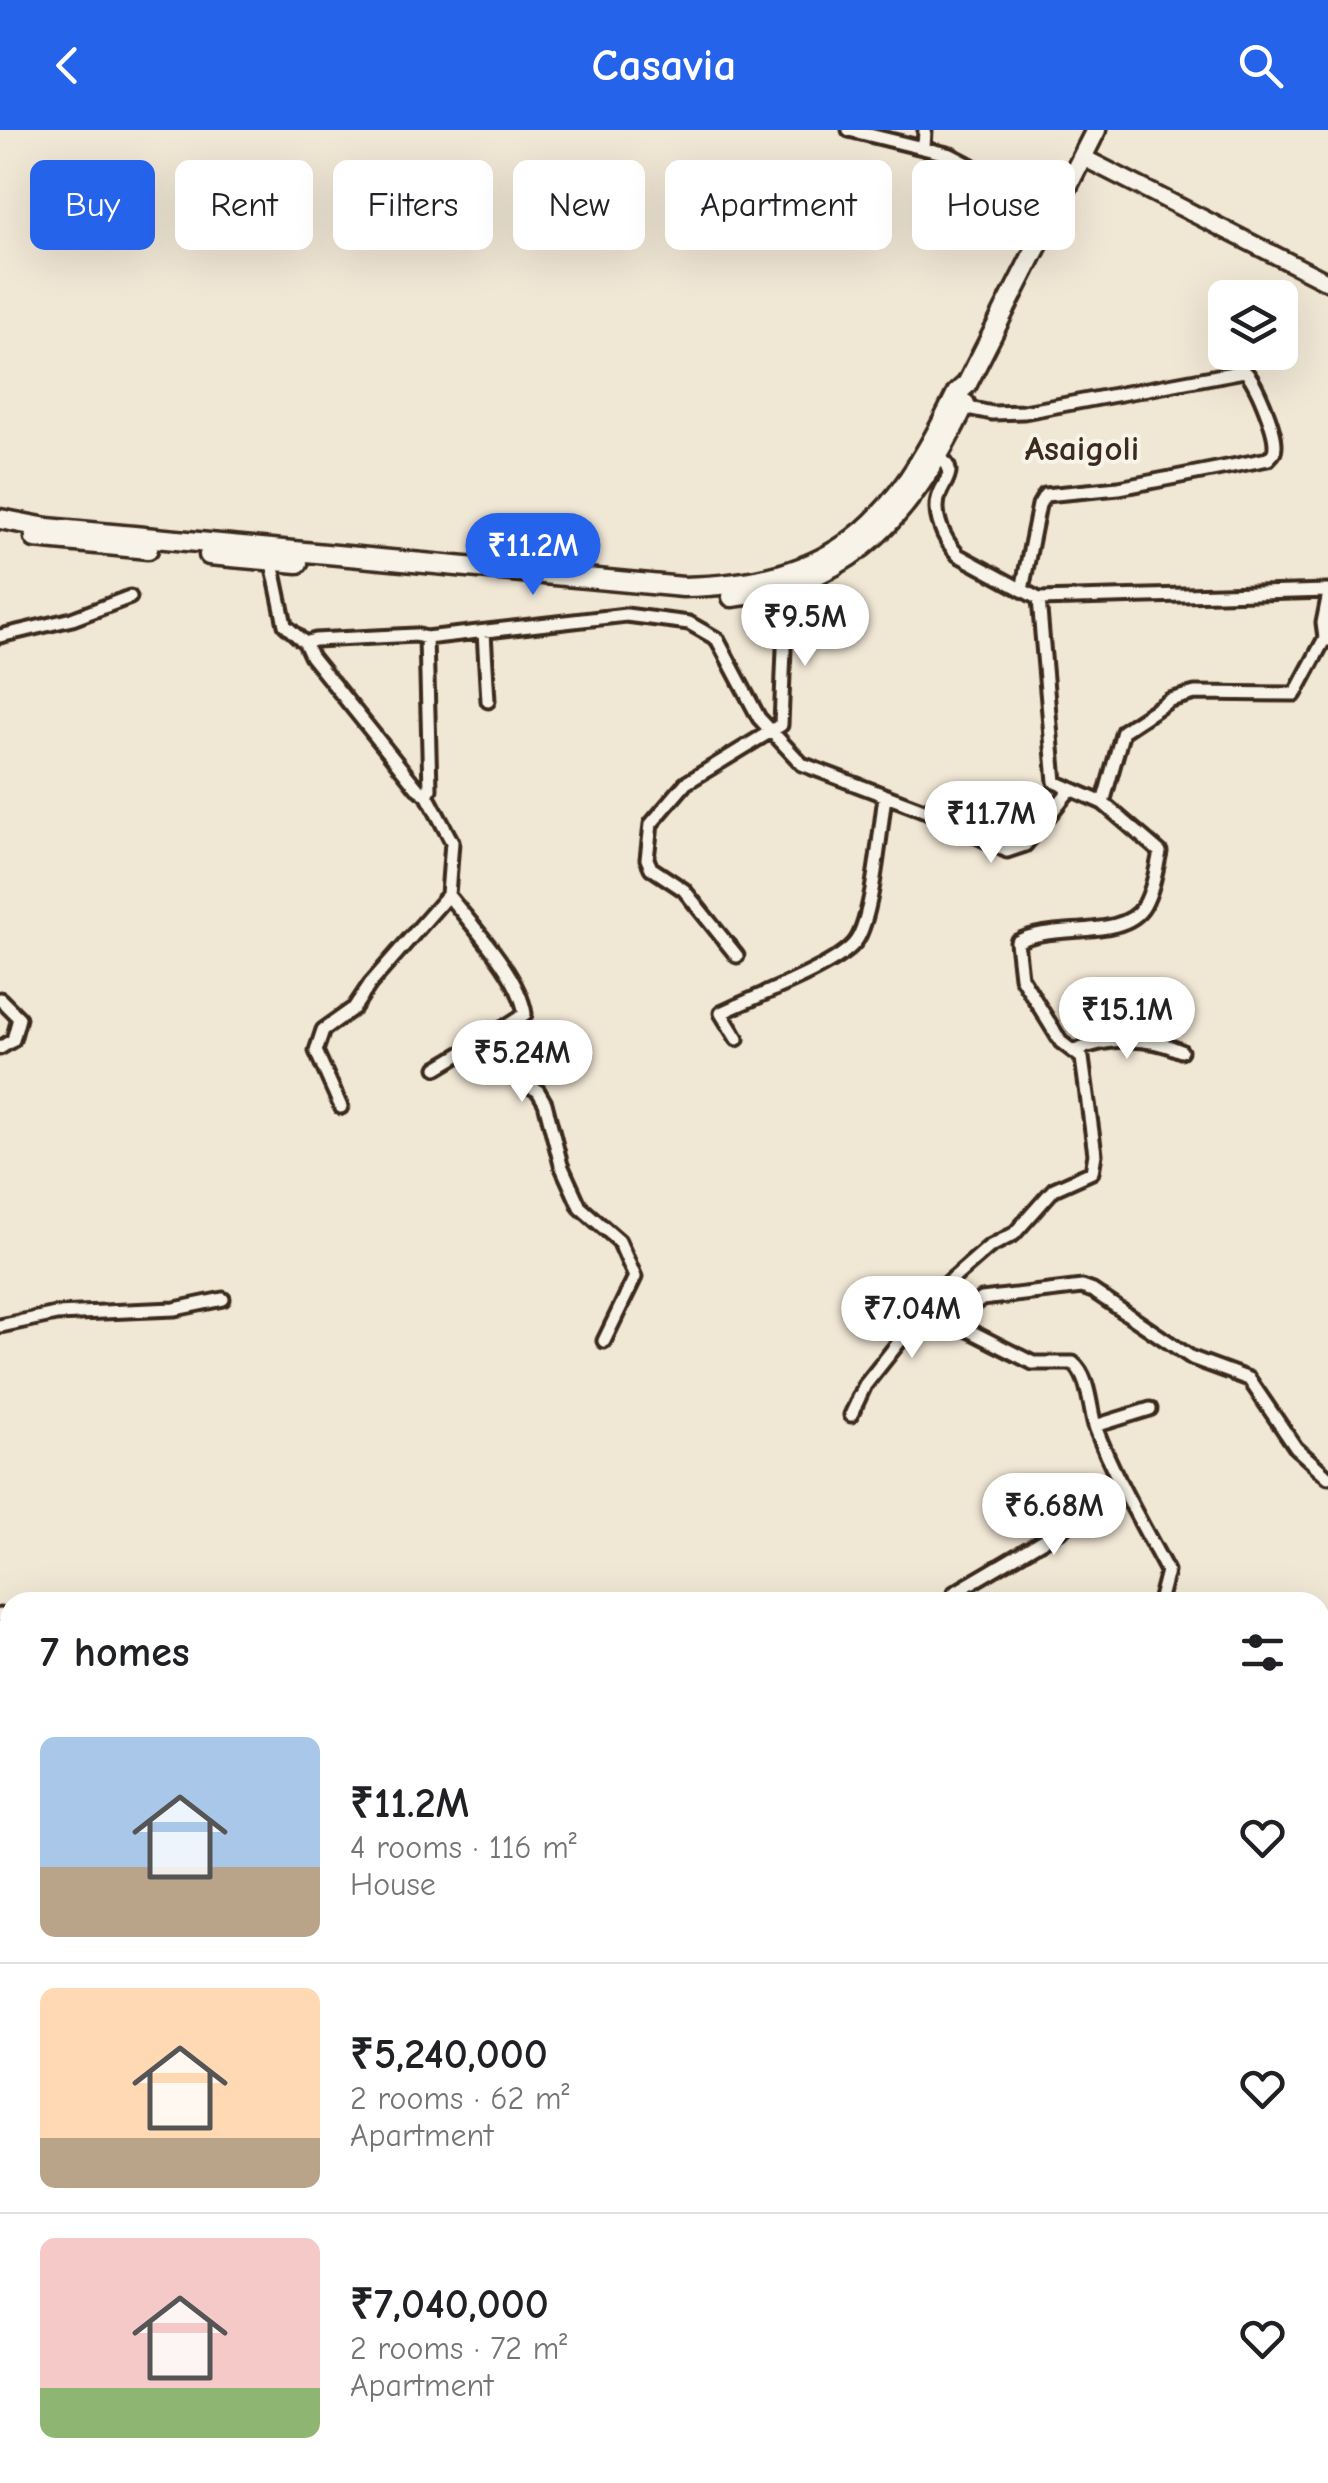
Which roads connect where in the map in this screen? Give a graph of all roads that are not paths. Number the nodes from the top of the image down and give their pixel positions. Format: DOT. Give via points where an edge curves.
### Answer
graph roads {
  1 [pos="925,130"];
  2 [pos="1096,130"];
  3 [pos="854,131"];
  4 [pos="924,148"];
  5 [pos="1082,157"];
  6 [pos="961,160"];
  7 [pos="1075,170"];
  8 [pos="1034,250"];
  9 [pos="1328,282"];
  10 [pos="967,384"];
  11 [pos="964,407"];
  12 [pos="934,453"];
  13 [pos="0,518"];
  14 [pos="0,531"];
  15 [pos="270,554"];
  16 [pos="781,587"];
  17 [pos="1022,590"];
  18 [pos="1328,594"];
  19 [pos="130,597"];
  20 [pos="1039,599"];
  21 [pos="484,632"];
  22 [pos="0,636"];
  23 [pos="426,638"];
  24 [pos="1326,639"];
  25 [pos="305,643"];
  26 [pos="488,701"];
  27 [pos="774,732"];
  28 [pos="1069,791"];
  29 [pos="427,796"];
  30 [pos="885,797"];
  31 [pos="1104,803"];
  32 [pos="448,896"];
  33 [pos="738,956"];
  34 [pos="0,999"];
  35 [pos="488,1038"];
  36 [pos="738,1039"];
  37 [pos="0,1048"];
  38 [pos="1074,1051"];
  39 [pos="1181,1052"];
  40 [pos="437,1068"];
  41 [pos="340,1106"];
  42 [pos="942,1288"];
  43 [pos="223,1299"];
  44 [pos="952,1321"];
  45 [pos="0,1326"];
  46 [pos="604,1340"];
  47 [pos="1150,1409"];
  48 [pos="851,1415"];
  49 [pos="1095,1426"];
  50 [pos="1328,1477"];
  51 [pos="1118,1478"];
  52 [pos="956,1592"];
  53 [pos="1162,1592"];
  1 -- 4 [label="street"];
  2 -- 5 [label="main road"];
  3 -- 4 [label="street"];
  4 -- 6 [label="street"];
  5 -- 7 [label="main road"];
  5 -- 9 [label="street"];
  8 -- 10 [label="main road"];
  10 -- 11 [label="main road"];
  10 -- 12 [label="main road"];
  11 -- 12 [label="main road"];
  11 -- 17 [label="street" via="1024,412 1244,371 1254,378 1275,442 1268,459 1044,495"];
  12 -- 15 [label="main road" via="850,541 796,570 746,584 648,585"];
  12 -- 16 [label="main road" via="908,504 861,548"];
  12 -- 17 [label="street" via="950,471 937,498 949,545"];
  13 -- 15 [label="main road"];
  14 -- 15 [label="main road" via="48,541"];
  15 -- 16 [label="main road" via="654,597 712,598"];
  15 -- 25 [label="street" via="285,626"];
  16 -- 27 [label="street" via="784,699 782,726"];
  17 -- 20 [label="street"];
  18 -- 20 [label="street"];
  18 -- 24 [label="street"];
  19 -- 22 [label="street"];
  20 -- 28 [label="street" via="1055,782"];
  21 -- 23 [label="street"];
  21 -- 26 [label="street"];
  21 -- 27 [label="street" via="626,615 689,623 717,639"];
  23 -- 25 [label="street"];
  23 -- 29 [label="street"];
  24 -- 31 [label="street" via="1295,694 1195,693 1170,700 1123,732"];
  25 -- 29 [label="street"];
  27 -- 30 [label="street" via="802,764"];
  27 -- 33 [label="street" via="686,783 651,824 651,868 684,890"];
  28 -- 30 [label="street" via="1025,844 1007,851"];
  28 -- 31 [label="street"];
  29 -- 32 [label="street" via="452,842"];
  30 -- 36 [label="street" via="857,940 826,963 721,1013"];
  31 -- 38 [label="street" via="1160,852 1142,910 1120,926 1033,933 1017,942 1022,977 1055,1033"];
  32 -- 35 [label="street" via="523,1000 525,1014"];
  32 -- 41 [label="street" via="354,1008 323,1030 316,1050"];
  34 -- 37 [label="street" via="19,1018 13,1040"];
  35 -- 40 [label="street"];
  35 -- 46 [label="street" via="506,1072 538,1091 580,1207 619,1241 635,1276"];
  38 -- 39 [label="street" via="1110,1041 1160,1042"];
  38 -- 42 [label="street" via="1082,1058 1092,1172 1054,1189 1014,1234"];
  42 -- 44 [label="street" via="942,1306"];
  42 -- 48 [label="street" via="865,1385"];
  43 -- 45 [label="street" via="175,1309 56,1314"];
  44 -- 49 [label="street" via="1034,1363 1073,1362"];
  44 -- 50 [label="street" via="982,1299 1093,1290 1192,1358 1249,1379 1296,1448"];
  47 -- 49 [label="street"];
  49 -- 51 [label="street"];
  51 -- 52 [label="street" via="1064,1528"];
  51 -- 53 [label="street" via="1166,1571"];
}
